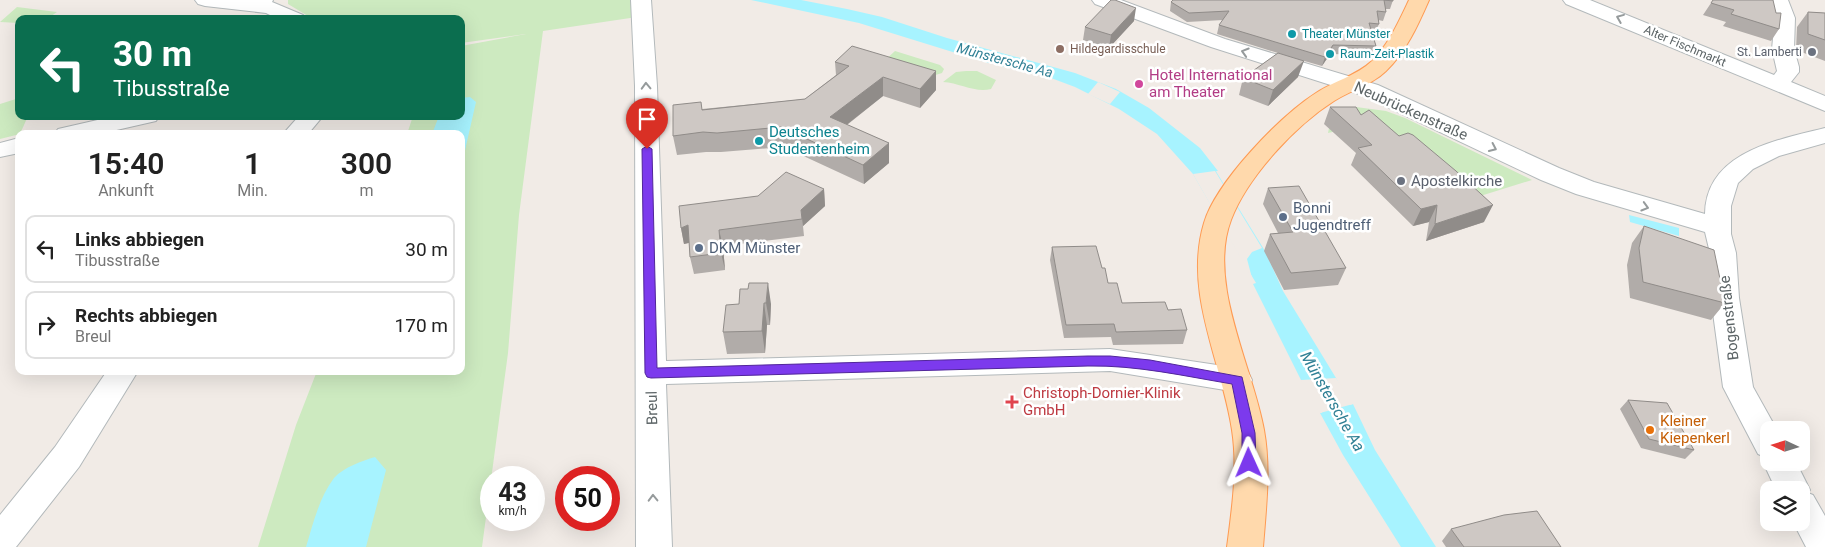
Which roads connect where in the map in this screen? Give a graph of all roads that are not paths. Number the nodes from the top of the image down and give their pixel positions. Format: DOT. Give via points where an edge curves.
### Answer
graph roads {
  1 [pos="205,0"];
  2 [pos="1102,0"];
  3 [pos="1419,0"];
  4 [pos="1573,0"];
  5 [pos="1778,0"];
  6 [pos="260,3"];
  7 [pos="642,9"];
  8 [pos="287,15"];
  9 [pos="1778,84"];
  10 [pos="1360,87"];
  11 [pos="1825,104"];
  12 [pos="130,120"];
  13 [pos="308,120"];
  14 [pos="84,130"];
  15 [pos="299,130"];
  16 [pos="1825,135"];
  17 [pos="15,146"];
  18 [pos="0,150"];
  19 [pos="1718,227"];
  20 [pos="651,373"];
  21 [pos="120,375"];
  22 [pos="1237,380"];
  23 [pos="1760,430"];
  24 [pos="1810,521"];
  25 [pos="0,541"];
  26 [pos="654,547"];
  27 [pos="1245,547"];
  28 [pos="1824,547"];
  1 -- 6 [label="street"];
  10 -- 2 [label="street, Neubrückenstraße, one-way" via="1218,43"];
  3 -- 10 [label="main road" via="1401,35"];
  9 -- 4 [label="street, Alter Fischmarkt, one-way"];
  5 -- 9 [label="street" via="1785,18 1783,49 1788,67 1788,72"];
  6 -- 8 [label="street"];
  20 -- 7 [label="street, Breul, one-way"];
  9 -- 11 [label="street, Alter Fischmarkt"];
  10 -- 19 [label="street, Neubrückenstraße, one-way" via="1576,185"];
  10 -- 22 [label="main road" via="1312,105 1279,137 1232,194 1218,219 1212,242 1211,272"];
  12 -- 14 [label="street"];
  13 -- 15 [label="street"];
  16 -- 19 [label="street, Bogenstraße" via="1759,156 1733,172 1718,206"];
  17 -- 18 [label="street"];
  19 -- 23 [label="street, Bogenstraße" via="1738,387"];
  20 -- 22 [label="street" via="1110,360"];
  26 -- 20 [label="street, Breul, one-way"];
  21 -- 25 [label="street" via="67,456"];
  22 -- 27 [label="main road" via="1249,445"];
  24 -- 28 [label="street"];
}
